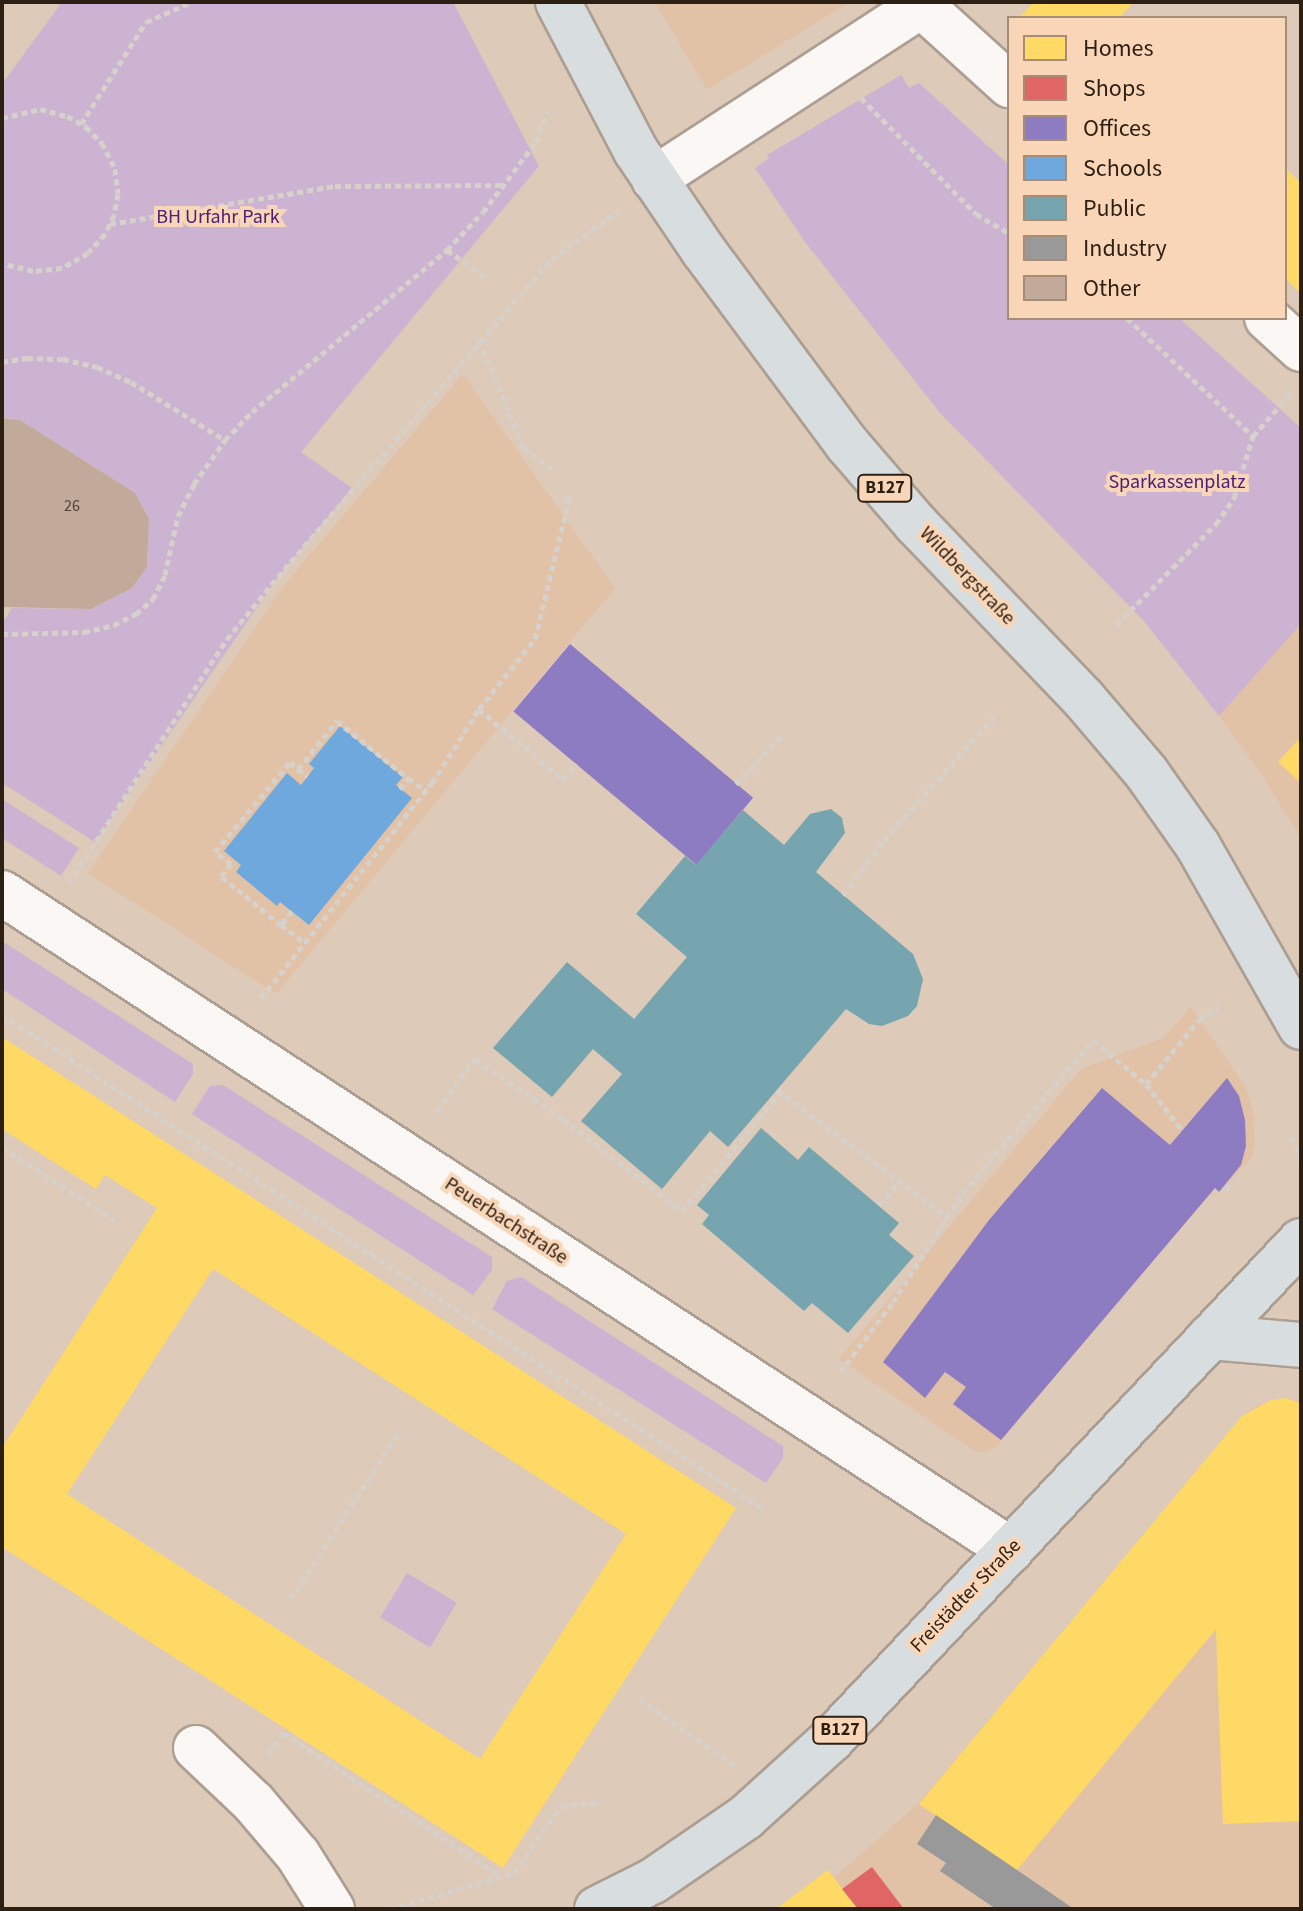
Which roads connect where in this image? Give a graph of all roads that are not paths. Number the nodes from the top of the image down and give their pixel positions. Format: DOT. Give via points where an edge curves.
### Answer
graph roads {
  1 [pos="558,2"];
  2 [pos="924,4"];
  3 [pos="1007,83"];
  4 [pos="654,179"];
  5 [pos="1269,320"];
  6 [pos="1301,349"];
  7 [pos="2,893"];
  8 [pos="1301,1027"];
  9 [pos="1301,1241"];
  10 [pos="1210,1337"];
  11 [pos="1301,1345"];
  12 [pos="1011,1550"];
  13 [pos="196,1748"];
  14 [pos="332,1909"];
  15 [pos="597,1909"];
  1 -- 4 [label="main road, Wildbergstraße / B127"];
  2 -- 3 [label="street"];
  2 -- 4 [label="street"];
  4 -- 8 [label="main road, Wildbergstraße / B127" via="848,445 1146,772 1198,846"];
  5 -- 6 [label="street"];
  7 -- 12 [label="street, Peuerbachstraße"];
  9 -- 10 [label="main road, Freistädter Straße / B127"];
  10 -- 11 [label="main road"];
  10 -- 12 [label="main road, Freistädter Straße / B127"];
  12 -- 15 [label="main road, Freistädter Straße / B127" via="832,1739 746,1817 653,1881"];
  13 -- 14 [label="street" via="298,1855"];
}
